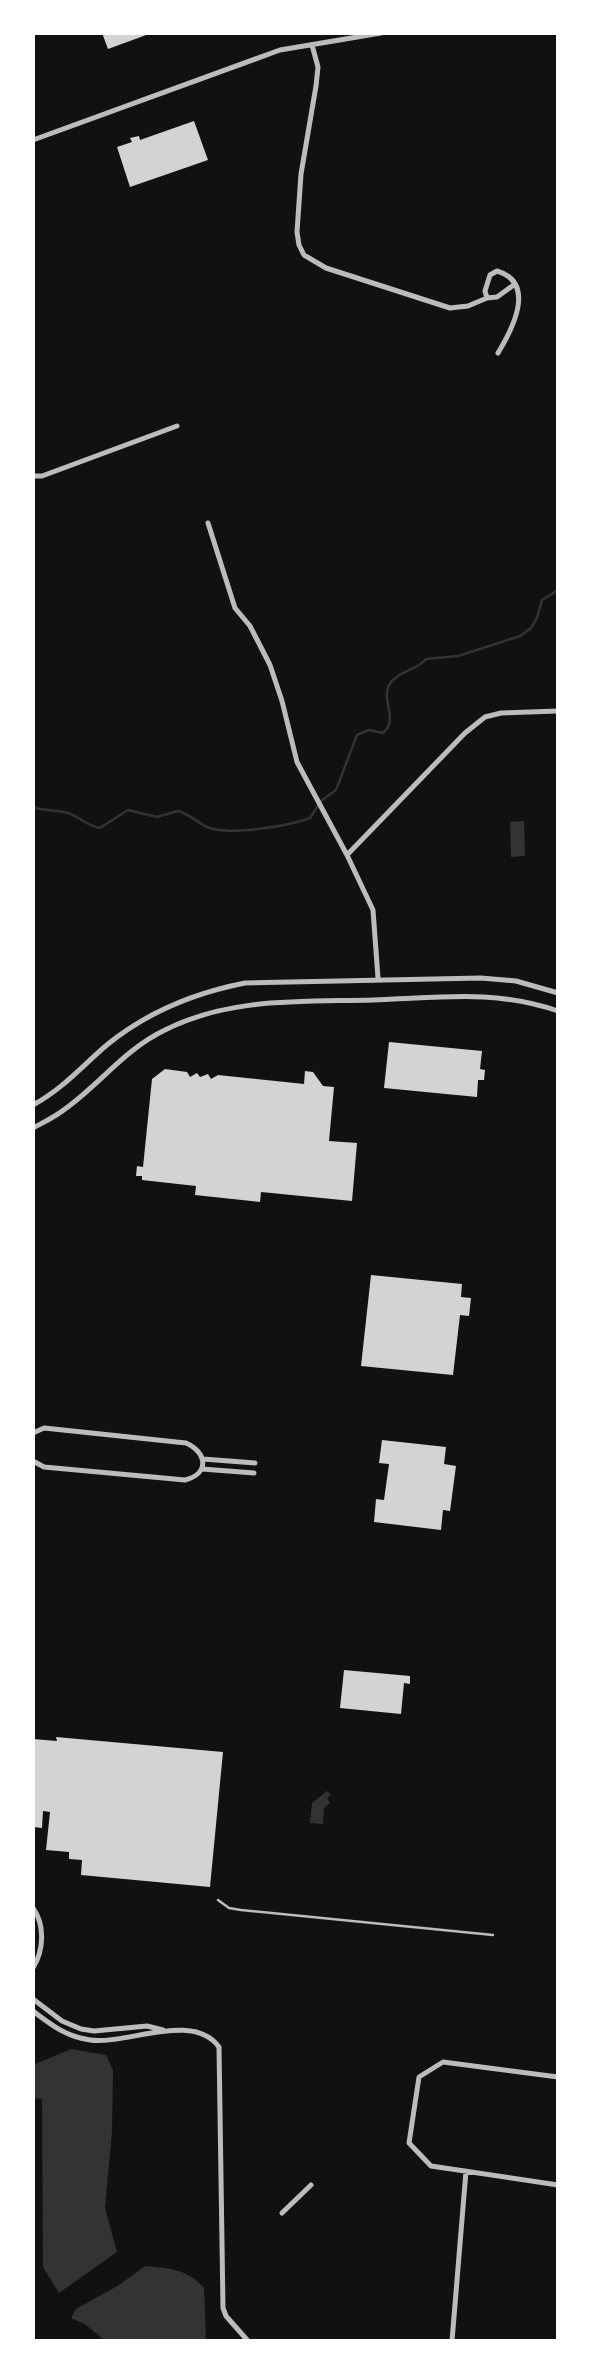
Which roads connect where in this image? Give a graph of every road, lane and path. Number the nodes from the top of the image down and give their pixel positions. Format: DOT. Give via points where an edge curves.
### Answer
graph roads {
  1 [pos="381,33"];
  2 [pos="312,45"];
  3 [pos="33,140"];
  4 [pos="515,284"];
  5 [pos="487,298"];
  6 [pos="498,353"];
  7 [pos="177,426"];
  8 [pos="33,476"];
  9 [pos="208,523"];
  10 [pos="558,711"];
  11 [pos="347,855"];
  12 [pos="379,978"];
  13 [pos="558,993"];
  14 [pos="558,1011"];
  15 [pos="33,1105"];
  16 [pos="33,1128"];
  17 [pos="33,1433"];
  18 [pos="203,1459"];
  19 [pos="33,1461"];
  20 [pos="255,1463"];
  21 [pos="202,1469"];
  22 [pos="254,1474"];
  23 [pos="218,1900"];
  24 [pos="33,1908"];
  25 [pos="493,1935"];
  26 [pos="33,1968"];
  27 [pos="33,1999"];
  28 [pos="33,2011"];
  29 [pos="166,2031"];
  30 [pos="558,2077"];
  31 [pos="466,2171"];
  32 [pos="311,2185"];
  33 [pos="558,2185"];
  34 [pos="282,2213"];
  35 [pos="248,2341"];
  36 [pos="452,2341"];
  1 -- 2 [label="street"];
  2 -- 3 [label="street" via="280,50"];
  2 -- 5 [label="street" via="317,86 300,174 297,232 304,255 326,268 450,308"];
  4 -- 5 [label="street" via="497,297"];
  4 -- 5 [label="street" via="496,271 486,283"];
  4 -- 6 [label="street" via="518,313"];
  7 -- 8 [label="street"];
  9 -- 11 [label="street" via="235,608 250,626 270,666 297,762"];
  10 -- 11 [label="street" via="485,717"];
  11 -- 12 [label="street" via="373,910"];
  12 -- 13 [label="street" via="481,978 516,981"];
  12 -- 15 [label="street" via="244,983 199,993 127,1029 61,1087"];
  14 -- 16 [label="street" via="530,1002 470,995 222,1008 163,1030 64,1110"];
  17 -- 18 [label="street" via="44,1428 186,1443"];
  18 -- 20 [label="street"];
  18 -- 21 [label="street"];
  19 -- 21 [label="street" via="44,1467 185,1480"];
  21 -- 22 [label="street"];
  23 -- 25 [label="lane" via="242,1910"];
  24 -- 26 [label="street" via="42,1931"];
  27 -- 29 [label="street" via="81,2029 140,2026"];
  28 -- 29 [label="street" via="66,2034 94,2041"];
  29 -- 35 [label="street" via="205,2034 219,2047 223,2308"];
  30 -- 31 [label="street" via="443,2062 419,2077 409,2143 431,2166"];
  31 -- 33 [label="street"];
  31 -- 36 [label="street"];
  32 -- 34 [label="street"];
}
